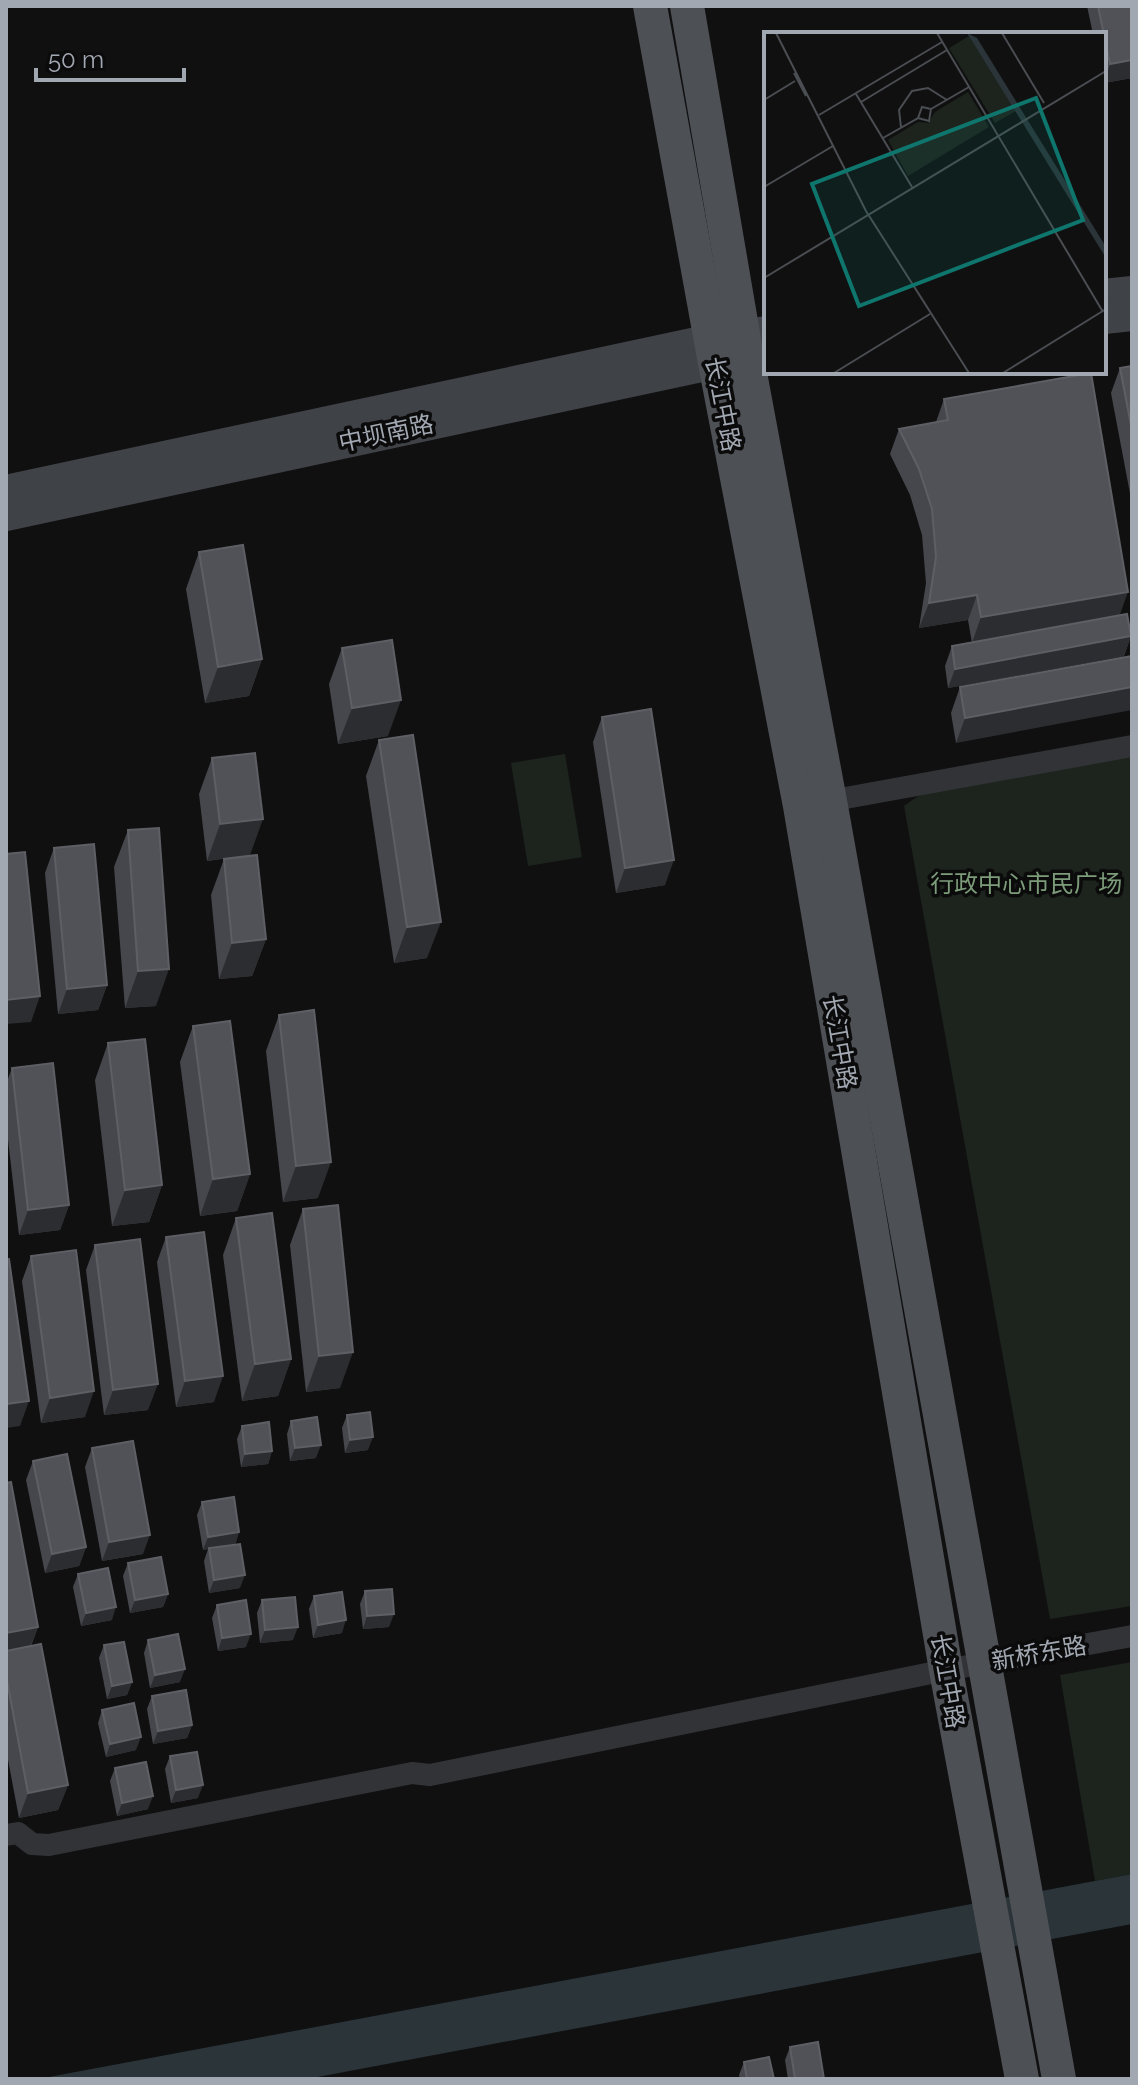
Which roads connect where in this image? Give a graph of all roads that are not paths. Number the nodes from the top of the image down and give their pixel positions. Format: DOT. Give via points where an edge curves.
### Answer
graph roads {
  1 [pos="650,6"];
  2 [pos="687,6"];
  3 [pos="1132,292"];
  4 [pos="1106,295"];
  5 [pos="1132,315"];
  6 [pos="1106,318"];
  7 [pos="741,347"];
  8 [pos="6,491"];
  9 [pos="6,515"];
  10 [pos="1132,746"];
  11 [pos="815,804"];
  12 [pos="1132,1636"];
  13 [pos="985,1663"];
  14 [pos="946,1670"];
  15 [pos="6,1835"];
  16 [pos="1022,2079"];
  17 [pos="1059,2079"];
  1 -- 7 [label="main road, 长江中路"];
  2 -- 7 [label="main road, 长江中路"];
  3 -- 4 [label="main road"];
  5 -- 6 [label="main road"];
  7 -- 8 [label="main road, 中坝南路"];
  7 -- 9 [label="main road, 中坝南路"];
  7 -- 11 [label="main road, 长江中路"];
  10 -- 11 [label="street"];
  11 -- 13 [label="main road, 长江中路"];
  11 -- 14 [label="main road, 长江中路"];
  12 -- 13 [label="street, 新桥东路"];
  13 -- 14 [label="street, 新桥东路"];
  13 -- 17 [label="main road, 长江中路"];
  14 -- 15 [label="street, 新桥东路" via="430,1775 412,1773 49,1845 32,1844 18,1833"];
  14 -- 16 [label="main road, 长江中路"];
}
